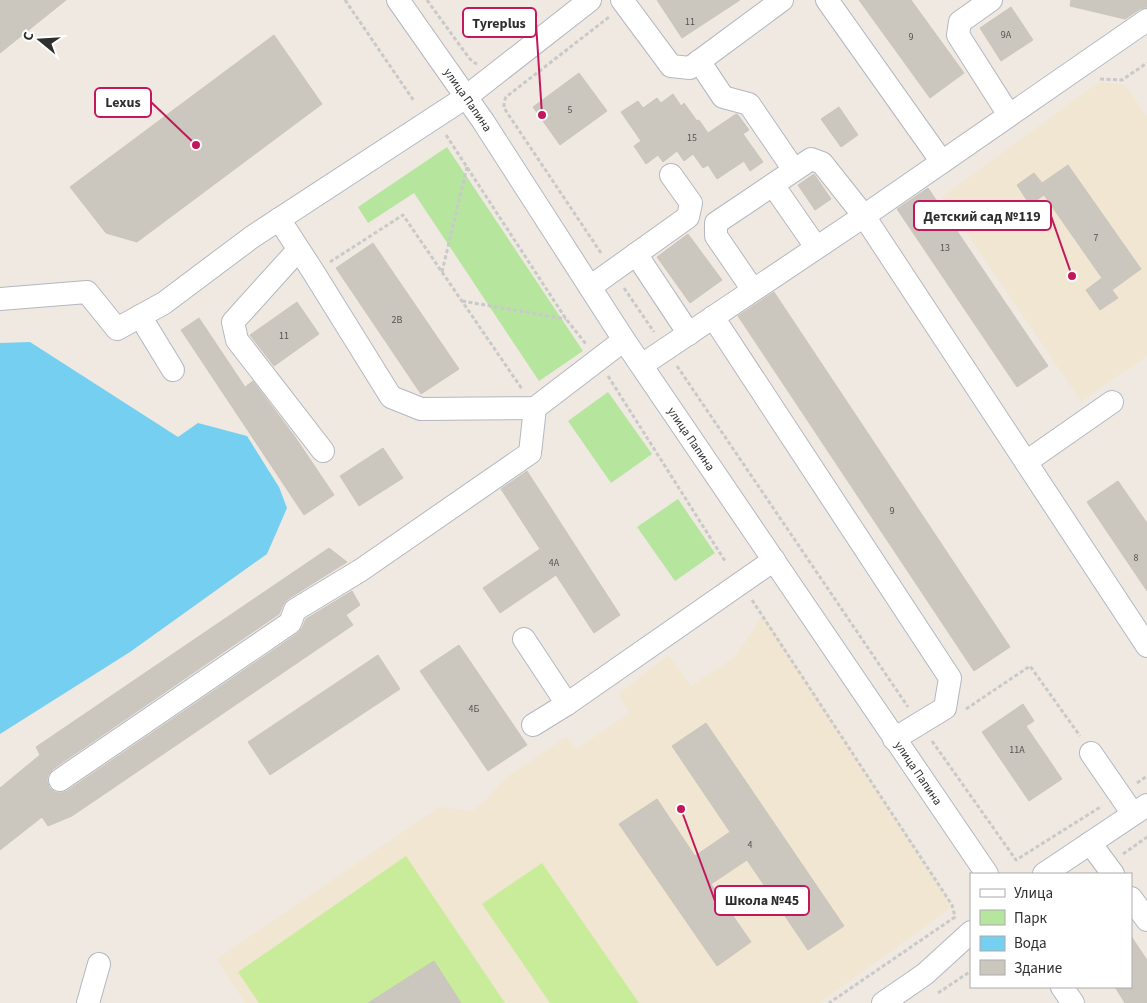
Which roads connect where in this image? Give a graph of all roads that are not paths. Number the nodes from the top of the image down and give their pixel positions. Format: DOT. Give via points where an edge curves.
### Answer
graph roads {
  1 [pos="398,0"];
  2 [pos="590,0"];
  3 [pos="782,0"];
  4 [pos="827,0"];
  5 [pos="991,0"];
  6 [pos="623,2"];
  7 [pos="1147,20"];
  8 [pos="699,61"];
  9 [pos="466,96"];
  10 [pos="1009,115"];
  11 [pos="942,162"];
  12 [pos="794,170"];
  13 [pos="671,175"];
  14 [pos="773,185"];
  15 [pos="864,216"];
  16 [pos="279,219"];
  17 [pos="816,247"];
  18 [pos="298,250"];
  19 [pos="636,254"];
  20 [pos="590,287"];
  21 [pos="753,290"];
  22 [pos="0,299"];
  23 [pos="140,316"];
  24 [pos="713,317"];
  25 [pos="689,334"];
  26 [pos="624,340"];
  27 [pos="642,365"];
  28 [pos="173,370"];
  29 [pos="1112,402"];
  30 [pos="535,408"];
  31 [pos="323,451"];
  32 [pos="1026,462"];
  33 [pos="774,560"];
  34 [pos="524,639"];
  35 [pos="1147,646"];
  36 [pos="567,704"];
  37 [pos="533,725"];
  38 [pos="894,739"];
  39 [pos="1091,753"];
  40 [pos="60,780"];
  41 [pos="1140,809"];
  42 [pos="1090,843"];
  43 [pos="985,873"];
  44 [pos="1045,873"];
  45 [pos="1112,873"];
  46 [pos="1132,899"];
  47 [pos="1147,920"];
  48 [pos="970,933"];
  49 [pos="99,964"];
  50 [pos="1063,988"];
  51 [pos="88,1003"];
  52 [pos="883,1003"];
  53 [pos="1073,1003"];
  1 -- 9 [label="street, улица Папина"];
  2 -- 9 [label="street"];
  3 -- 8 [label="street"];
  4 -- 11 [label="street"];
  5 -- 10 [label="street" via="960,22 958,36"];
  6 -- 8 [label="street" via="671,66 690,68"];
  7 -- 10 [label="street"];
  8 -- 12 [label="street" via="723,97 749,104"];
  9 -- 16 [label="street"];
  9 -- 20 [label="street, улица Папина"];
  10 -- 11 [label="street"];
  11 -- 15 [label="street"];
  12 -- 14 [label="street"];
  12 -- 15 [label="street" via="811,159 822,163"];
  13 -- 19 [label="street" via="691,203 688,217"];
  14 -- 17 [label="street"];
  14 -- 21 [label="street" via="716,223 716,236"];
  15 -- 17 [label="street"];
  15 -- 32 [label="street"];
  16 -- 18 [label="street"];
  16 -- 23 [label="street" via="164,303"];
  17 -- 21 [label="street"];
  18 -- 30 [label="street" via="391,397 421,409"];
  18 -- 31 [label="street" via="233,322 237,340"];
  19 -- 20 [label="street"];
  19 -- 25 [label="street"];
  20 -- 26 [label="street, улица Папина"];
  21 -- 24 [label="street"];
  22 -- 23 [label="street" via="87,292 117,329"];
  23 -- 28 [label="street"];
  24 -- 25 [label="street"];
  24 -- 38 [label="street" via="950,678 945,708"];
  25 -- 27 [label="street"];
  26 -- 27 [label="street, улица Папина"];
  26 -- 30 [label="street"];
  27 -- 33 [label="street, улица Папина"];
  29 -- 32 [label="street"];
  30 -- 40 [label="street" via="530,453 361,570 295,610 290,623"];
  32 -- 35 [label="street"];
  33 -- 36 [label="street"];
  33 -- 38 [label="street, улица Папина"];
  34 -- 36 [label="street"];
  36 -- 37 [label="street"];
  38 -- 43 [label="street, улица Папина"];
  39 -- 41 [label="street" via="1120,795"];
  41 -- 42 [label="street"];
  42 -- 44 [label="street"];
  42 -- 45 [label="street"];
  46 -- 47 [label="street"];
  48 -- 52 [label="street" via="925,974"];
  49 -- 51 [label="street"];
  50 -- 53 [label="street"];
}
